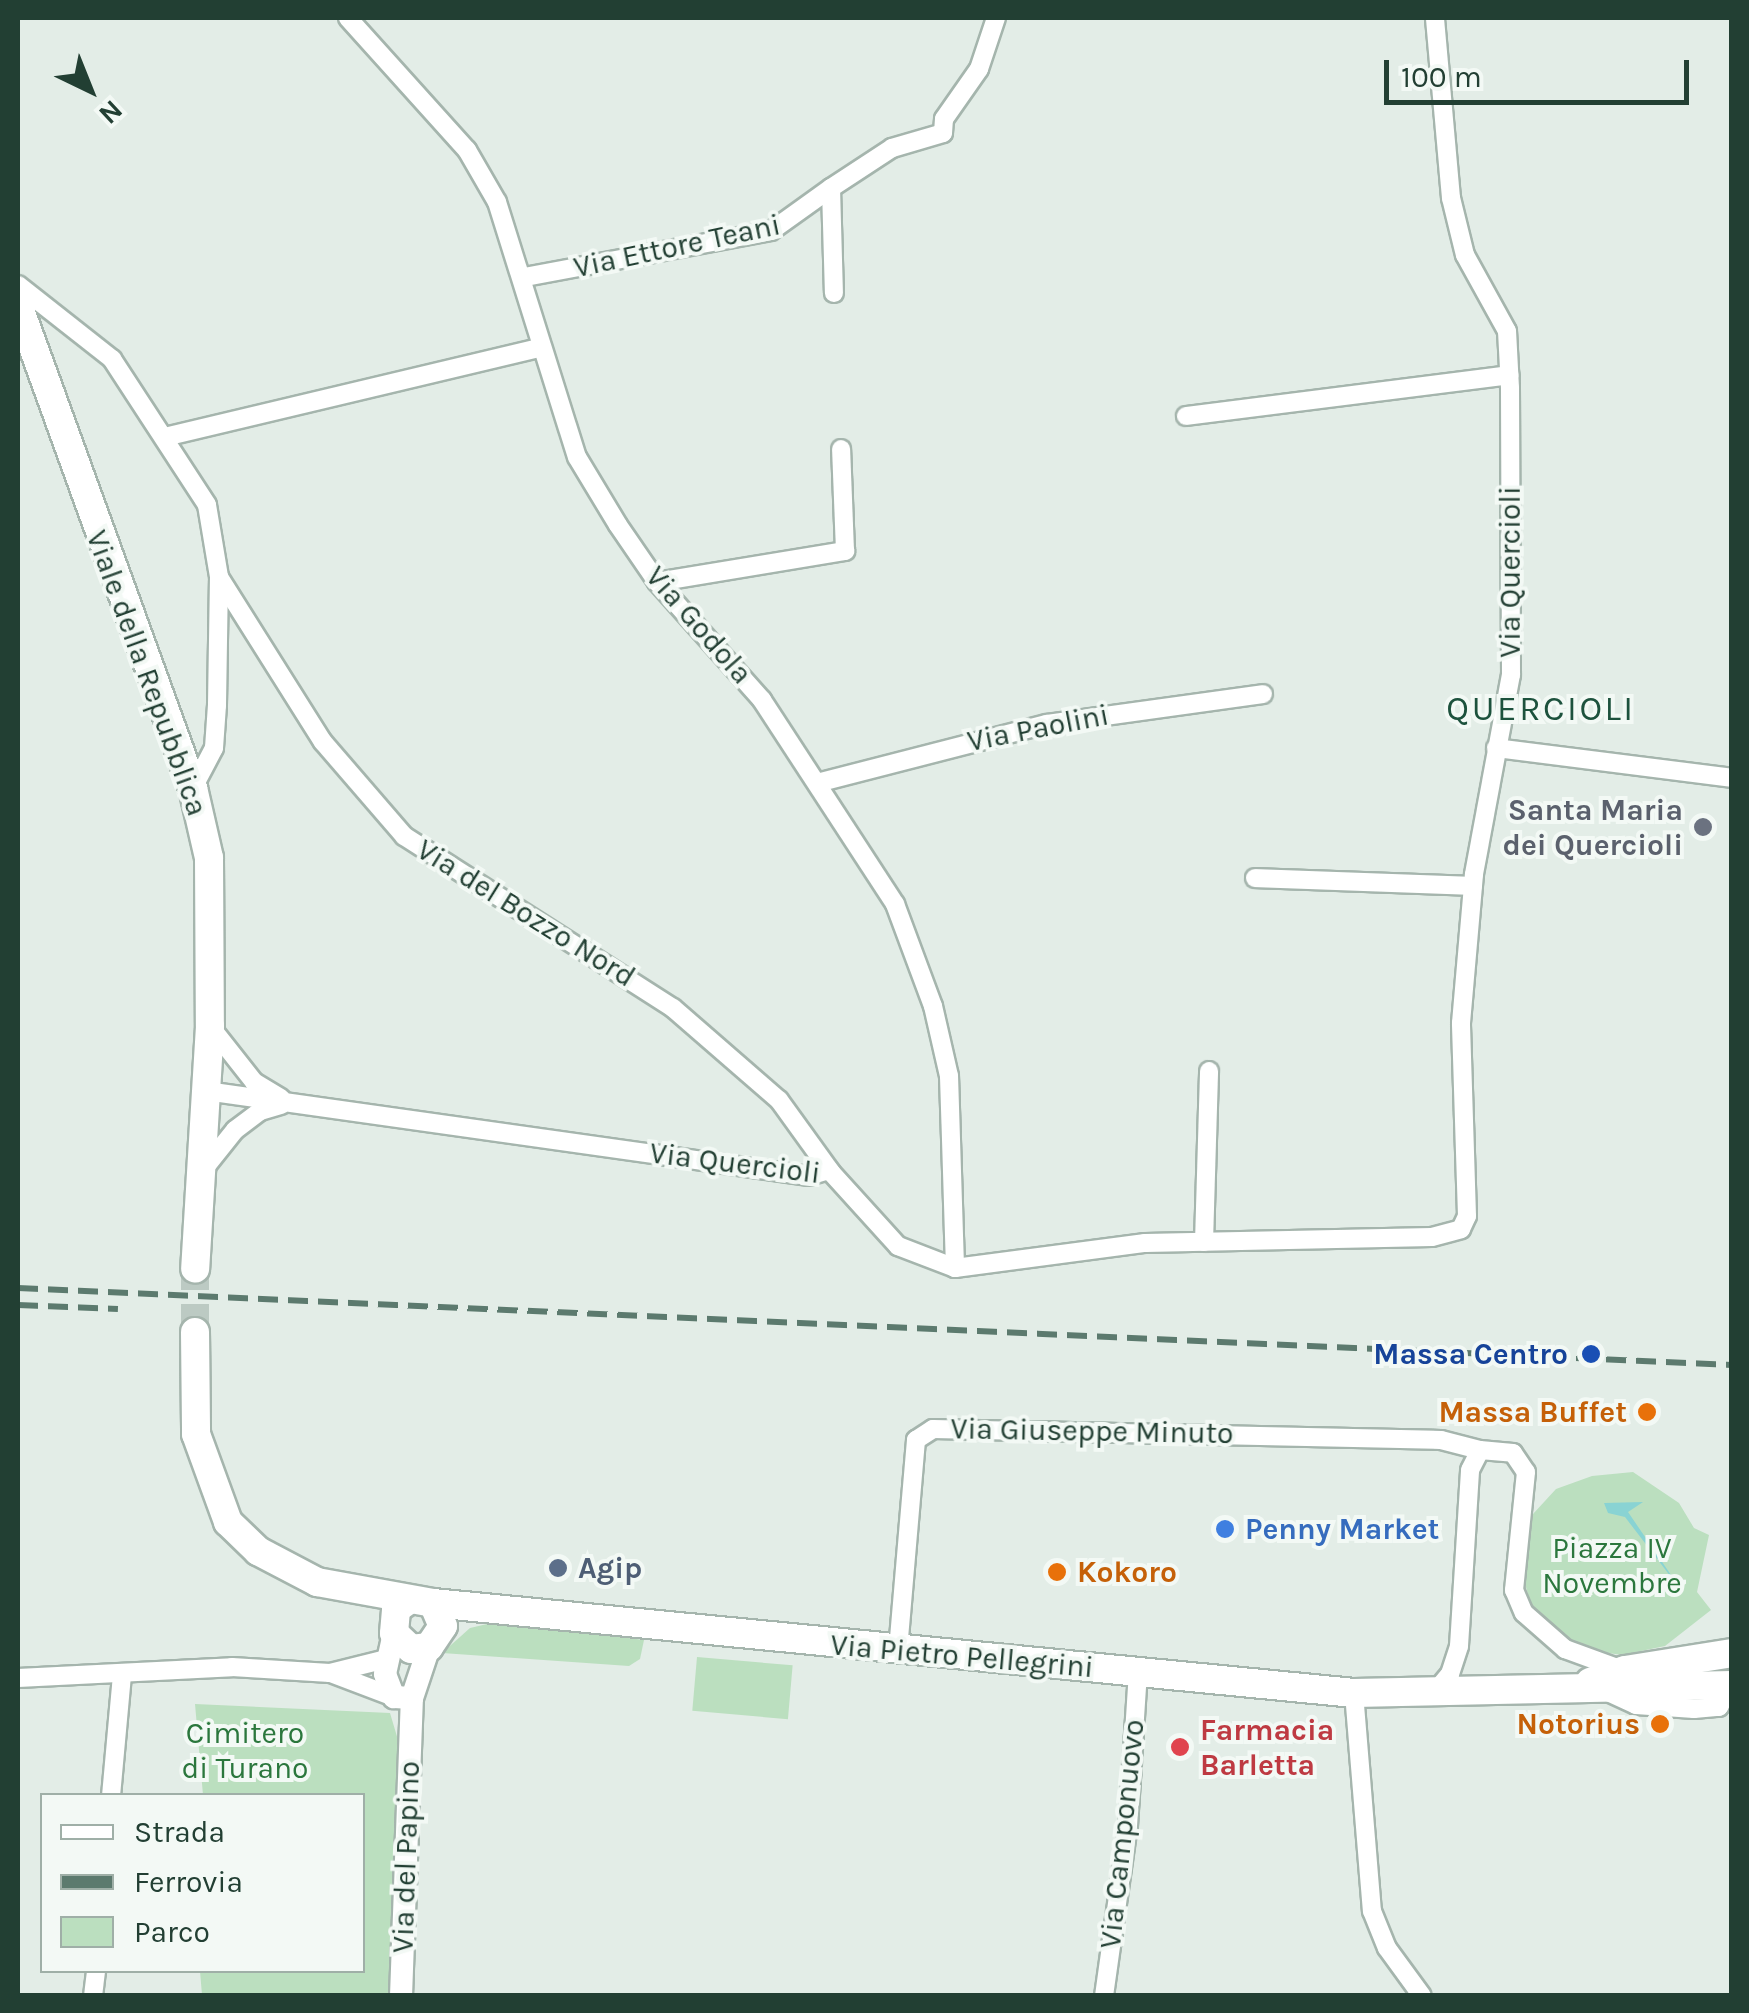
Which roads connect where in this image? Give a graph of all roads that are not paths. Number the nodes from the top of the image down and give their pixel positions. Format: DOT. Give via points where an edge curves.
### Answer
graph roads {
  1 [pos="348,18"];
  2 [pos="996,18"];
  3 [pos="1434,18"];
  4 [pos="831,188"];
  5 [pos="525,277"];
  6 [pos="18,285"];
  7 [pos="834,293"];
  8 [pos="18,305"];
  9 [pos="540,348"];
  10 [pos="1509,375"];
  11 [pos="1186,416"];
  12 [pos="166,437"];
  13 [pos="841,449"];
  14 [pos="218,577"];
  15 [pos="657,582"];
  16 [pos="1263,694"];
  17 [pos="1496,748"];
  18 [pos="1732,778"];
  19 [pos="817,782"];
  20 [pos="193,788"];
  21 [pos="1255,878"];
  22 [pos="1473,886"];
  23 [pos="210,1026"];
  24 [pos="1209,1071"];
  25 [pos="206,1091"];
  26 [pos="291,1103"];
  27 [pos="200,1172"];
  28 [pos="831,1172"];
  29 [pos="1204,1242"];
  30 [pos="955,1268"];
  31 [pos="195,1269"];
  32 [pos="195,1332"];
  33 [pos="1480,1450"];
  34 [pos="355,1593"];
  35 [pos="428,1619"];
  36 [pos="391,1639"];
  37 [pos="898,1650"];
  38 [pos="1732,1653"];
  39 [pos="1625,1670"];
  40 [pos="1138,1672"];
  41 [pos="330,1673"];
  42 [pos="122,1676"];
  43 [pos="18,1678"];
  44 [pos="1731,1686"];
  45 [pos="1592,1689"];
  46 [pos="1354,1693"];
  47 [pos="1434,1693"];
  48 [pos="404,1704"];
  49 [pos="112,1793"];
  50 [pos="400,1996"];
  51 [pos="1104,1996"];
  52 [pos="1422,1996"];
  1 -- 5 [label="street, Via Godola" via="467,150 497,202"];
  2 -- 4 [label="street, Via Ettore Teani" via="978,69 944,119 942,133 892,148"];
  3 -- 10 [label="street, Via Quercioli" via="1451,198 1466,255 1507,331"];
  4 -- 5 [label="street, Via Ettore Teani" via="772,231"];
  4 -- 7 [label="street"];
  5 -- 9 [label="street, Via Godola"];
  6 -- 12 [label="street" via="112,359"];
  8 -- 20 [label="main road, Viale della Repubblica"];
  9 -- 12 [label="street"];
  9 -- 15 [label="street, Via Godola" via="577,457"];
  10 -- 11 [label="street"];
  10 -- 17 [label="street, Via Quercioli" via="1511,675"];
  12 -- 14 [label="street" via="208,505"];
  13 -- 15 [label="street" via="845,551"];
  14 -- 20 [label="street" via="214,748"];
  14 -- 28 [label="street, Via del Bozzo Nord" via="323,742 404,836 673,1008 778,1100"];
  15 -- 19 [label="street, Via Godola" via="738,668"];
  16 -- 19 [label="street, Via Paolini" via="1047,724"];
  17 -- 18 [label="street"];
  17 -- 22 [label="street, Via Quercioli"];
  19 -- 30 [label="street, Via Godola" via="896,904 933,1006 949,1076"];
  20 -- 23 [label="main road, Viale della Repubblica" via="209,858"];
  21 -- 22 [label="street"];
  22 -- 29 [label="street, Via Quercioli" via="1461,1023 1461,1229 1432,1237"];
  23 -- 25 [label="main road, Viale della Repubblica"];
  23 -- 26 [label="street, Via Quercioli" via="254,1082"];
  24 -- 29 [label="street"];
  25 -- 26 [label="street, Via Quercioli"];
  25 -- 27 [label="main road, Viale della Repubblica"];
  26 -- 27 [label="street" via="260,1111"];
  26 -- 28 [label="street, Via Quercioli" via="808,1176"];
  27 -- 31 [label="main road"];
  28 -- 30 [label="street, Via Quercioli" via="898,1246"];
  29 -- 30 [label="street, Via Quercioli"];
  32 -- 34 [label="main road" via="196,1434 228,1522 290,1572"];
  33 -- 37 [label="street, Via Giuseppe Minuto" via="1441,1440 955,1425 916,1440"];
  33 -- 39 [label="street, Via Giuseppe Minuto" via="1513,1453 1526,1472 1514,1590 1524,1613 1565,1649"];
  33 -- 47 [label="street" via="1470,1470 1459,1646 1450,1674"];
  34 -- 35 [label="main road"];
  34 -- 36 [label="main road"];
  35 -- 36 [label="main road" via="412,1649"];
  35 -- 36 [label="main road" via="396,1609"];
  35 -- 37 [label="main road, Via Pietro Pellegrini" via="491,1608"];
  35 -- 48 [label="street"];
  36 -- 41 [label="street"];
  36 -- 48 [label="street"];
  37 -- 40 [label="main road, Via Pietro Pellegrini"];
  38 -- 39 [label="main road"];
  39 -- 45 [label="main road"];
  40 -- 46 [label="main road, Via Pietro Pellegrini"];
  40 -- 51 [label="street, Via Camponuovo" via="1128,1826"];
  41 -- 42 [label="street" via="232,1667"];
  41 -- 48 [label="street"];
  42 -- 43 [label="street"];
  42 -- 49 [label="street"];
  44 -- 45 [label="main road, Via Pietro Pellegrini"];
  45 -- 47 [label="main road, Via Pietro Pellegrini"];
  46 -- 47 [label="main road, Via Pietro Pellegrini"];
  46 -- 52 [label="street" via="1372,1911 1387,1948"];
  48 -- 50 [label="street, Via del Papino"];
}
